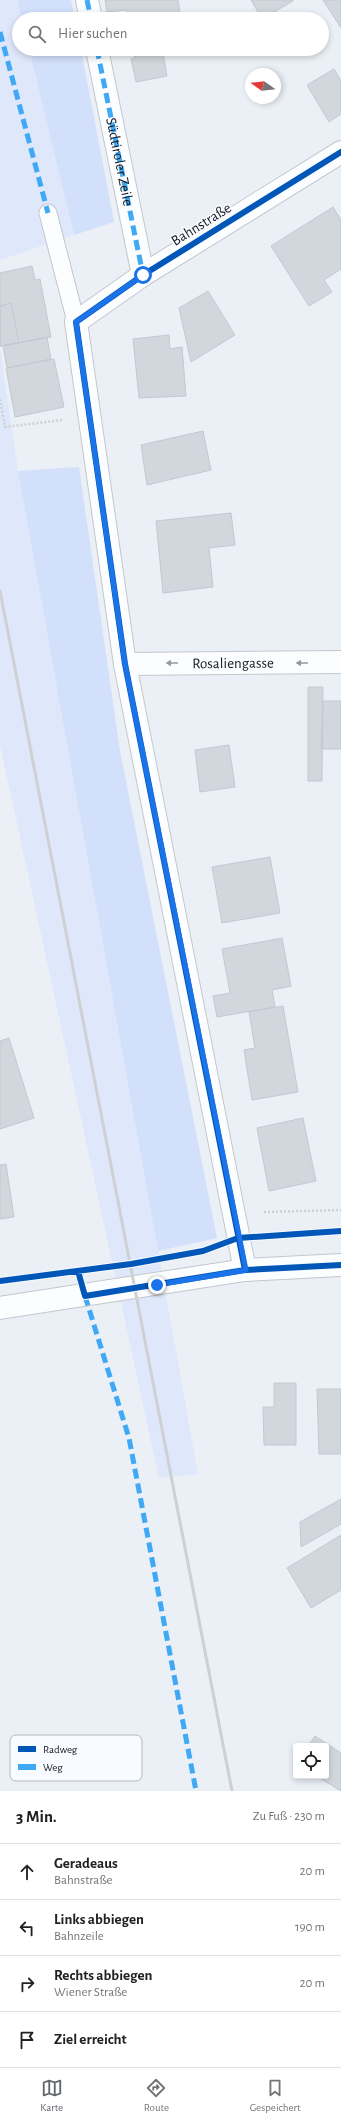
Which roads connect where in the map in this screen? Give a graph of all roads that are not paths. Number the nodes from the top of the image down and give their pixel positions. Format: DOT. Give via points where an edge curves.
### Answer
graph roads {
  1 [pos="87,0"];
  2 [pos="90,12"];
  3 [pos="98,56"];
  4 [pos="341,152"];
  5 [pos="48,213"];
  6 [pos="143,275"];
  7 [pos="76,322"];
  8 [pos="341,662"];
  9 [pos="125,664"];
  10 [pos="341,1265"];
  11 [pos="246,1270"];
  12 [pos="0,1308"];
  1 -- 2 [label="street"];
  3 -- 6 [label="street, Südtiroler Zeile"];
  4 -- 6 [label="street, Bahnstraße"];
  5 -- 7 [label="lane"];
  6 -- 7 [label="street, Bahnstraße"];
  7 -- 9 [label="street"];
  8 -- 9 [label="street, Rosaliengasse, one-way"];
  9 -- 11 [label="street"];
  10 -- 11 [label="street"];
  11 -- 12 [label="street"];
}
